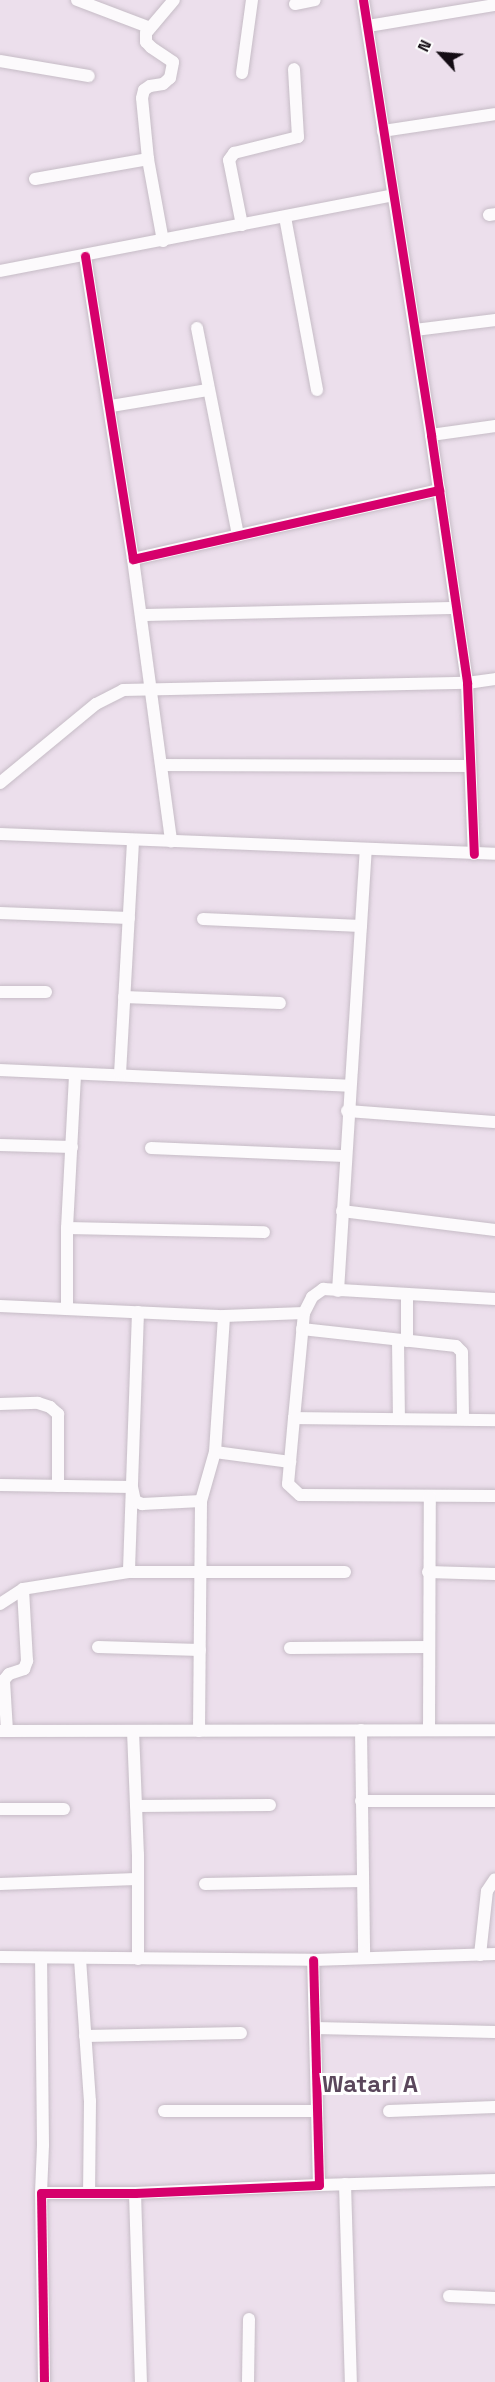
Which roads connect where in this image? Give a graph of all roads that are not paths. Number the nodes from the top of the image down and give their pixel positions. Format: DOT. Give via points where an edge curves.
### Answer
graph roads {
  1 [pos="77,0"];
  2 [pos="174,0"];
  3 [pos="252,0"];
  4 [pos="315,0"];
  5 [pos="363,0"];
  6 [pos="295,4"];
  7 [pos="495,5"];
  8 [pos="368,26"];
  9 [pos="148,27"];
  10 [pos="0,61"];
  11 [pos="294,69"];
  12 [pos="242,73"];
  13 [pos="89,76"];
  14 [pos="495,114"];
  15 [pos="383,131"];
  16 [pos="148,159"];
  17 [pos="34,179"];
  18 [pos="393,195"];
  19 [pos="285,217"];
  20 [pos="242,225"];
  21 [pos="163,241"];
  22 [pos="85,256"];
  23 [pos="0,271"];
  24 [pos="495,320"];
  25 [pos="197,328"];
  26 [pos="415,330"];
  27 [pos="208,390"];
  28 [pos="317,390"];
  29 [pos="111,406"];
  30 [pos="495,426"];
  31 [pos="431,435"];
  32 [pos="439,490"];
  33 [pos="238,535"];
  34 [pos="133,559"];
  35 [pos="456,608"];
  36 [pos="141,615"];
  37 [pos="495,679"];
  38 [pos="467,683"];
  39 [pos="152,689"];
  40 [pos="162,765"];
  41 [pos="470,766"];
  42 [pos="0,783"];
  43 [pos="0,834"];
  44 [pos="133,840"];
  45 [pos="171,841"];
  46 [pos="366,850"];
  47 [pos="474,854"];
  48 [pos="495,854"];
  49 [pos="0,913"];
  50 [pos="129,918"];
  51 [pos="203,919"];
  52 [pos="361,926"];
  53 [pos="0,992"];
  54 [pos="46,992"];
  55 [pos="124,998"];
  56 [pos="280,1002"];
  57 [pos="0,1070"];
  58 [pos="75,1074"];
  59 [pos="120,1074"];
  60 [pos="349,1086"];
  61 [pos="347,1111"];
  62 [pos="495,1122"];
  63 [pos="0,1145"];
  64 [pos="72,1147"];
  65 [pos="152,1148"];
  66 [pos="345,1156"];
  67 [pos="342,1211"];
  68 [pos="67,1228"];
  69 [pos="495,1230"];
  70 [pos="264,1232"];
  71 [pos="338,1291"];
  72 [pos="407,1294"];
  73 [pos="495,1299"];
  74 [pos="0,1306"];
  75 [pos="67,1308"];
  76 [pos="138,1312"];
  77 [pos="304,1314"];
  78 [pos="224,1316"];
  79 [pos="302,1329"];
  80 [pos="402,1340"];
  81 [pos="0,1404"];
  82 [pos="294,1418"];
  83 [pos="399,1419"];
  84 [pos="463,1419"];
  85 [pos="495,1420"];
  86 [pos="215,1452"];
  87 [pos="290,1462"];
  88 [pos="0,1485"];
  89 [pos="58,1486"];
  90 [pos="132,1487"];
  91 [pos="430,1496"];
  92 [pos="495,1496"];
  93 [pos="201,1501"];
  94 [pos="200,1571"];
  95 [pos="129,1572"];
  96 [pos="345,1572"];
  97 [pos="428,1572"];
  98 [pos="495,1574"];
  99 [pos="23,1589"];
  100 [pos="0,1604"];
  101 [pos="98,1647"];
  102 [pos="428,1647"];
  103 [pos="290,1648"];
  104 [pos="200,1650"];
  105 [pos="429,1730"];
  106 [pos="495,1730"];
  107 [pos="3,1731"];
  108 [pos="133,1731"];
  109 [pos="199,1731"];
  110 [pos="361,1731"];
  111 [pos="495,1800"];
  112 [pos="361,1801"];
  113 [pos="270,1805"];
  114 [pos="136,1806"];
  115 [pos="0,1809"];
  116 [pos="64,1809"];
  117 [pos="136,1879"];
  118 [pos="495,1879"];
  119 [pos="362,1881"];
  120 [pos="0,1884"];
  121 [pos="205,1884"];
  122 [pos="480,1954"];
  123 [pos="495,1954"];
  124 [pos="0,1957"];
  125 [pos="41,1958"];
  126 [pos="364,1958"];
  127 [pos="80,1959"];
  128 [pos="138,1959"];
  129 [pos="313,1960"];
  130 [pos="315,2028"];
  131 [pos="241,2033"];
  132 [pos="494,2033"];
  133 [pos="85,2036"];
  134 [pos="495,2107"];
  135 [pos="164,2111"];
  136 [pos="316,2111"];
  137 [pos="389,2111"];
  138 [pos="495,2180"];
  139 [pos="319,2184"];
  140 [pos="345,2184"];
  141 [pos="89,2192"];
  142 [pos="40,2193"];
  143 [pos="135,2193"];
  144 [pos="449,2296"];
  145 [pos="495,2298"];
  146 [pos="249,2319"];
  147 [pos="44,2382"];
  148 [pos="141,2382"];
  149 [pos="248,2382"];
  150 [pos="351,2382"];
  1 -- 9 [label="street"];
  2 -- 9 [label="street"];
  3 -- 12 [label="street"];
  4 -- 6 [label="street"];
  5 -- 8 [label="street"];
  7 -- 8 [label="street"];
  8 -- 15 [label="street"];
  9 -- 16 [label="street" via="146,42 174,65 167,82 144,90"];
  10 -- 13 [label="street"];
  11 -- 20 [label="street" via="298,137 234,153 229,160"];
  14 -- 15 [label="street"];
  15 -- 18 [label="street"];
  16 -- 17 [label="street"];
  16 -- 21 [label="street"];
  18 -- 19 [label="street"];
  18 -- 26 [label="street"];
  19 -- 20 [label="street"];
  19 -- 28 [label="street"];
  20 -- 21 [label="street"];
  21 -- 22 [label="street"];
  22 -- 23 [label="street"];
  22 -- 29 [label="street"];
  24 -- 26 [label="street"];
  25 -- 27 [label="street"];
  26 -- 31 [label="street"];
  27 -- 29 [label="street"];
  27 -- 33 [label="street"];
  29 -- 34 [label="street"];
  30 -- 31 [label="street"];
  31 -- 32 [label="street"];
  32 -- 33 [label="street"];
  32 -- 35 [label="street"];
  33 -- 34 [label="street"];
  34 -- 36 [label="street"];
  35 -- 36 [label="street"];
  35 -- 38 [label="street"];
  36 -- 39 [label="street"];
  37 -- 38 [label="street"];
  38 -- 39 [label="street"];
  38 -- 41 [label="street"];
  39 -- 40 [label="street"];
  39 -- 42 [label="street" via="123,690 96,704"];
  40 -- 41 [label="street"];
  40 -- 45 [label="street"];
  41 -- 47 [label="street"];
  43 -- 44 [label="street"];
  44 -- 45 [label="street"];
  44 -- 50 [label="street"];
  45 -- 46 [label="street"];
  46 -- 47 [label="street"];
  46 -- 52 [label="street"];
  47 -- 48 [label="street"];
  49 -- 50 [label="street"];
  50 -- 55 [label="street"];
  51 -- 52 [label="street"];
  52 -- 60 [label="street"];
  53 -- 54 [label="street"];
  55 -- 56 [label="street"];
  55 -- 59 [label="street"];
  57 -- 58 [label="street"];
  58 -- 59 [label="street"];
  58 -- 64 [label="street"];
  59 -- 60 [label="street"];
  60 -- 61 [label="street"];
  61 -- 62 [label="street"];
  61 -- 66 [label="street"];
  63 -- 64 [label="street"];
  64 -- 68 [label="street"];
  65 -- 66 [label="street"];
  66 -- 67 [label="street"];
  67 -- 69 [label="street"];
  67 -- 71 [label="street"];
  68 -- 70 [label="street"];
  68 -- 75 [label="street"];
  71 -- 72 [label="street"];
  71 -- 77 [label="street" via="322,1289 312,1297"];
  72 -- 73 [label="street"];
  72 -- 80 [label="street"];
  74 -- 75 [label="street"];
  75 -- 76 [label="street"];
  76 -- 78 [label="street"];
  76 -- 90 [label="street"];
  77 -- 78 [label="street"];
  77 -- 79 [label="street"];
  78 -- 86 [label="street"];
  79 -- 80 [label="street"];
  79 -- 82 [label="street"];
  80 -- 83 [label="street"];
  80 -- 84 [label="street" via="460,1349"];
  81 -- 89 [label="street" via="38,1403 58,1414"];
  82 -- 83 [label="street"];
  82 -- 87 [label="street"];
  83 -- 84 [label="street"];
  84 -- 85 [label="street"];
  86 -- 87 [label="street"];
  86 -- 93 [label="street"];
  87 -- 91 [label="street" via="288,1484 300,1495"];
  88 -- 89 [label="street"];
  89 -- 90 [label="street"];
  90 -- 93 [label="street" via="135,1501 142,1504"];
  90 -- 95 [label="street"];
  91 -- 92 [label="street"];
  91 -- 97 [label="street"];
  93 -- 94 [label="street"];
  94 -- 95 [label="street"];
  94 -- 96 [label="street"];
  94 -- 104 [label="street"];
  95 -- 99 [label="street"];
  97 -- 98 [label="street"];
  97 -- 102 [label="street"];
  99 -- 100 [label="street"];
  99 -- 107 [label="street" via="27,1661 24,1669 4,1680"];
  101 -- 104 [label="street"];
  102 -- 103 [label="street"];
  102 -- 105 [label="street"];
  104 -- 109 [label="street"];
  105 -- 106 [label="street"];
  105 -- 110 [label="street"];
  107 -- 108 [label="street"];
  108 -- 109 [label="street"];
  108 -- 114 [label="street"];
  109 -- 110 [label="street"];
  110 -- 112 [label="street"];
  111 -- 112 [label="street"];
  112 -- 119 [label="street"];
  113 -- 114 [label="street"];
  114 -- 117 [label="street"];
  115 -- 116 [label="street"];
  117 -- 120 [label="street"];
  117 -- 128 [label="street"];
  118 -- 122 [label="street" via="487,1891"];
  119 -- 121 [label="street"];
  119 -- 126 [label="street"];
  122 -- 123 [label="street"];
  122 -- 126 [label="street"];
  124 -- 125 [label="street"];
  125 -- 127 [label="street"];
  125 -- 142 [label="street"];
  126 -- 129 [label="street"];
  127 -- 128 [label="street"];
  127 -- 133 [label="street"];
  128 -- 129 [label="street"];
  129 -- 130 [label="street"];
  130 -- 132 [label="street"];
  130 -- 136 [label="street"];
  131 -- 133 [label="street"];
  133 -- 141 [label="street" via="90,2101"];
  134 -- 137 [label="street"];
  135 -- 136 [label="street"];
  136 -- 139 [label="street"];
  138 -- 140 [label="street"];
  139 -- 140 [label="street"];
  139 -- 143 [label="street"];
  140 -- 150 [label="street"];
  141 -- 142 [label="street"];
  141 -- 143 [label="street"];
  142 -- 147 [label="street"];
  143 -- 148 [label="street"];
  144 -- 145 [label="street"];
  146 -- 149 [label="street"];
}
